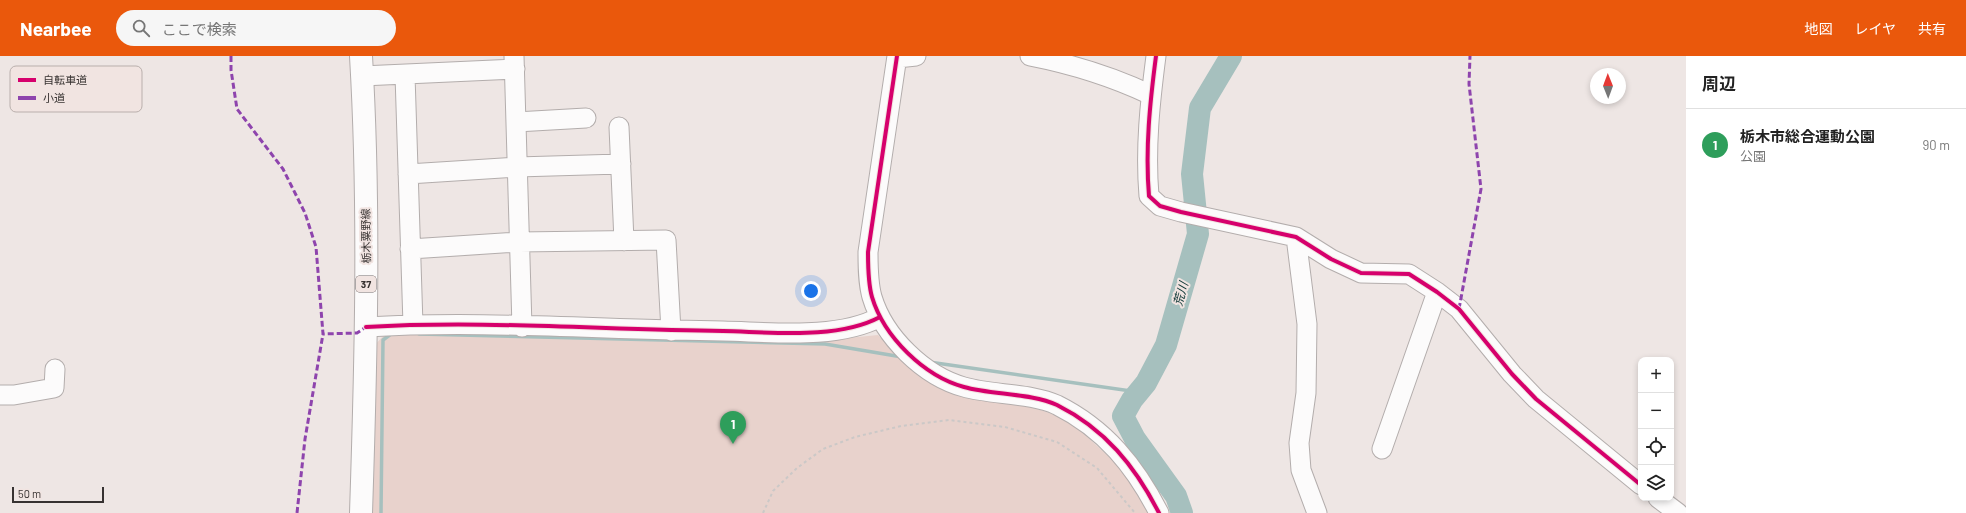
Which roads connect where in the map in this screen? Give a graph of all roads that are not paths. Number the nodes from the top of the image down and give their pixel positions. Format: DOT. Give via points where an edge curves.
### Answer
graph roads {
  1 [pos="916,56"];
  2 [pos="1030,56"];
  3 [pos="1156,56"];
  4 [pos="897,57"];
  5 [pos="514,62"];
  6 [pos="361,66"];
  7 [pos="405,75"];
  8 [pos="1151,95"];
  9 [pos="586,118"];
  10 [pos="516,122"];
  11 [pos="619,127"];
  12 [pos="620,164"];
  13 [pos="517,167"];
  14 [pos="408,174"];
  15 [pos="1296,237"];
  16 [pos="624,241"];
  17 [pos="519,242"];
  18 [pos="410,249"];
  19 [pos="1437,292"];
  20 [pos="880,318"];
  21 [pos="413,325"];
  22 [pos="366,327"];
  23 [pos="522,327"];
  24 [pos="671,331"];
  25 [pos="55,369"];
  26 [pos="0,395"];
  27 [pos="1382,449"];
  28 [pos="1638,483"];
  29 [pos="1662,501"];
  30 [pos="361,513"];
  31 [pos="1159,513"];
  32 [pos="1317,513"];
  33 [pos="1678,513"];
  1 -- 4 [label="street"];
  2 -- 8 [label="street" via="1048,59 1126,84"];
  3 -- 8 [label="street"];
  4 -- 20 [label="street" via="868,252 872,297"];
  5 -- 7 [label="street"];
  5 -- 10 [label="street"];
  6 -- 7 [label="street"];
  6 -- 22 [label="main road, 栃木粟野線 / 37"];
  7 -- 14 [label="street"];
  8 -- 15 [label="street" via="1147,172 1149,196 1160,206 1181,212"];
  9 -- 10 [label="street"];
  10 -- 13 [label="street"];
  11 -- 12 [label="street"];
  12 -- 13 [label="street"];
  12 -- 16 [label="street"];
  13 -- 14 [label="street"];
  13 -- 17 [label="street"];
  14 -- 18 [label="street"];
  15 -- 19 [label="street" via="1331,259 1361,273 1408,274"];
  15 -- 32 [label="street" via="1307,324 1306,392 1299,443 1301,470"];
  16 -- 17 [label="street"];
  16 -- 24 [label="street" via="666,240"];
  17 -- 18 [label="street"];
  17 -- 23 [label="street"];
  18 -- 21 [label="street"];
  19 -- 27 [label="street"];
  19 -- 28 [label="street" via="1459,309 1536,399"];
  20 -- 24 [label="street" via="868,324 824,332"];
  20 -- 31 [label="street" via="898,344 918,363 943,378 963,387 1055,404 1085,420 1126,460 1145,485"];
  21 -- 22 [label="street"];
  21 -- 23 [label="street"];
  22 -- 30 [label="main road, 栃木粟野線 / 37"];
  23 -- 24 [label="street"];
  25 -- 26 [label="street" via="54,388"];
  29 -- 33 [label="street"];
}
